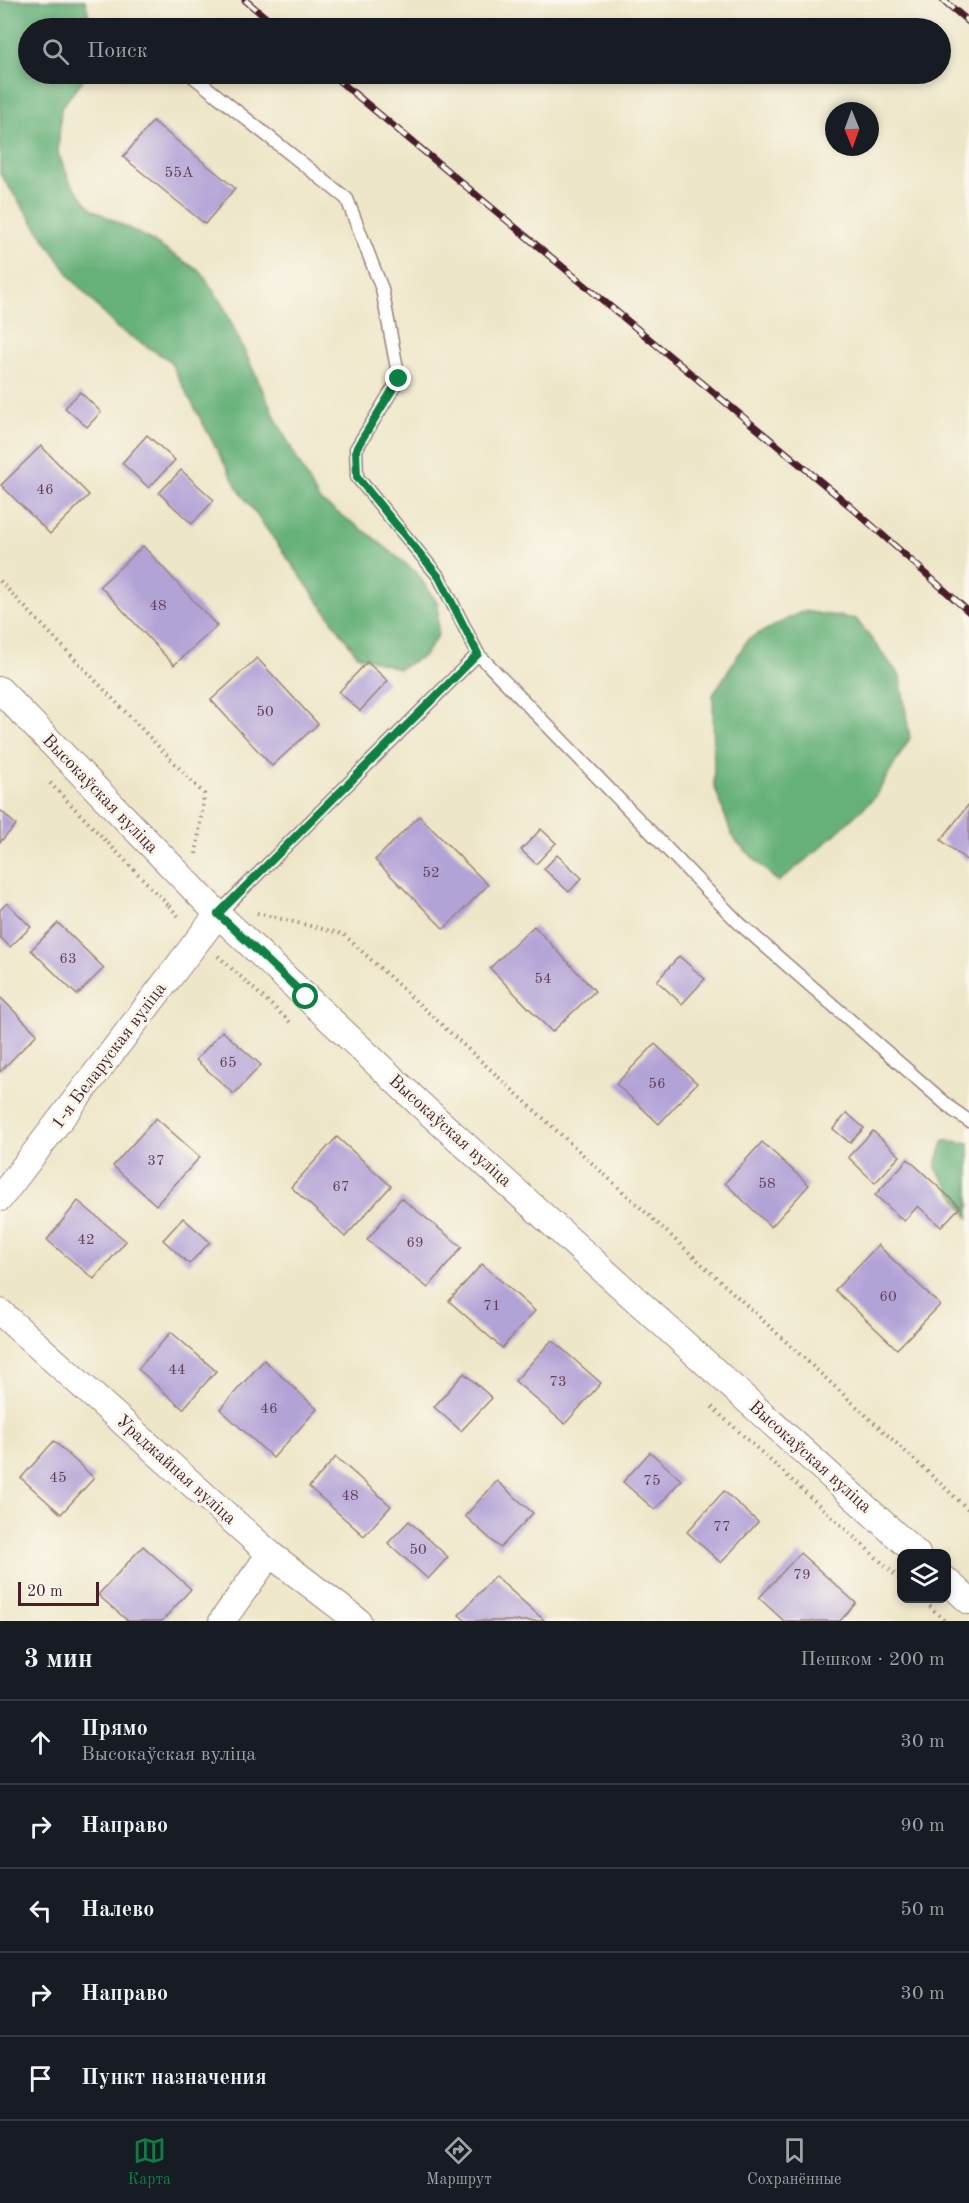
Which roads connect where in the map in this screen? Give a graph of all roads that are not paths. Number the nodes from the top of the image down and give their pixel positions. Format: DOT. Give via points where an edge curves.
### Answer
graph roads {
  1 [pos="203,84"];
  2 [pos="478,654"];
  3 [pos="0,690"];
  4 [pos="218,914"];
  5 [pos="969,1121"];
  6 [pos="0,1198"];
  7 [pos="0,1312"];
  8 [pos="911,1549"];
  9 [pos="270,1554"];
  10 [pos="951,1585"];
  11 [pos="969,1601"];
  12 [pos="222,1621"];
  13 [pos="357,1621"];
  1 -- 2 [label="lane" via="347,199 382,289 399,379 356,449 357,477 439,577"];
  2 -- 4 [label="lane"];
  2 -- 5 [label="lane" via="739,923"];
  3 -- 4 [label="street, Высокаўская вуліца"];
  4 -- 6 [label="street, 1-я Беларуская вуліца"];
  4 -- 8 [label="street, Высокаўская вуліца" via="423,1107"];
  7 -- 9 [label="street, Ураджайная вуліца"];
  9 -- 12 [label="street"];
  9 -- 13 [label="street, Ураджайная вуліца"];
  10 -- 11 [label="street"];
}
